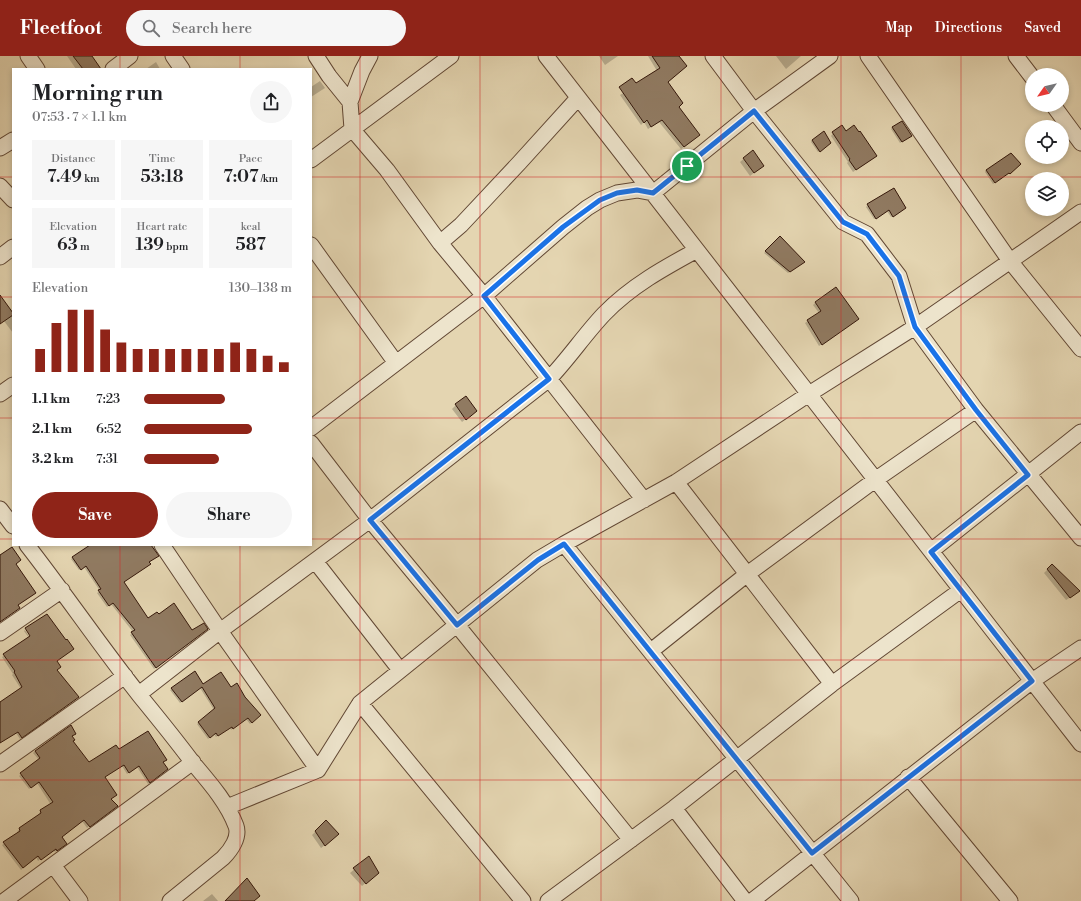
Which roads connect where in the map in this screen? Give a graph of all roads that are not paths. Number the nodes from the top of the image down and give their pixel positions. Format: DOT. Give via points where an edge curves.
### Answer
graph roads {
  1 [pos="28,56"];
  2 [pos="130,56"];
  3 [pos="173,56"];
  4 [pos="316,56"];
  5 [pos="370,56"];
  6 [pos="451,56"];
  7 [pos="546,56"];
  8 [pos="713,56"];
  9 [pos="830,56"];
  10 [pos="868,56"];
  11 [pos="1016,56"];
  12 [pos="37,68"];
  13 [pos="114,68"];
  14 [pos="181,68"];
  15 [pos="1025,68"];
  16 [pos="578,98"];
  17 [pos="350,102"];
  18 [pos="754,111"];
  19 [pos="1058,112"];
  20 [pos="352,129"];
  21 [pos="12,141"];
  22 [pos="1081,142"];
  23 [pos="0,148"];
  24 [pos="312,159"];
  25 [pos="0,186"];
  26 [pos="653,193"];
  27 [pos="12,199"];
  28 [pos="1081,212"];
  29 [pos="440,243"];
  30 [pos="312,246"];
  31 [pos="12,248"];
  32 [pos="697,250"];
  33 [pos="0,257"];
  34 [pos="1010,261"];
  35 [pos="484,296"];
  36 [pos="915,327"];
  37 [pos="1081,349"];
  38 [pos="396,363"];
  39 [pos="549,379"];
  40 [pos="12,386"];
  41 [pos="0,394"];
  42 [pos="808,394"];
  43 [pos="976,410"];
  44 [pos="312,427"];
  45 [pos="1081,432"];
  46 [pos="312,445"];
  47 [pos="1028,475"];
  48 [pos="875,480"];
  49 [pos="676,482"];
  50 [pos="644,500"];
  51 [pos="0,509"];
  52 [pos="370,520"];
  53 [pos="12,525"];
  54 [pos="1081,538"];
  55 [pos="564,544"];
  56 [pos="28,546"];
  57 [pos="163,546"];
  58 [pos="931,552"];
  59 [pos="315,561"];
  60 [pos="746,574"];
  61 [pos="62,590"];
  62 [pos="961,590"];
  63 [pos="457,625"];
  64 [pos="220,631"];
  65 [pos="0,633"];
  66 [pos="1081,648"];
  67 [pos="650,651"];
  68 [pos="400,670"];
  69 [pos="124,676"];
  70 [pos="1032,681"];
  71 [pos="832,684"];
  72 [pos="139,694"];
  73 [pos="360,703"];
  74 [pos="1081,744"];
  75 [pos="736,758"];
  76 [pos="193,762"];
  77 [pos="0,764"];
  78 [pos="318,770"];
  79 [pos="908,777"];
  80 [pos="227,808"];
  81 [pos="674,808"];
  82 [pos="631,840"];
  83 [pos="812,853"];
  84 [pos="53,865"];
  85 [pos="4,901"];
  86 [pos="80,901"];
  87 [pos="170,901"];
  88 [pos="523,901"];
  89 [pos="548,901"];
  90 [pos="745,901"];
  91 [pos="752,901"];
  92 [pos="850,901"];
  93 [pos="1010,901"];
  1 -- 12 [label="street"];
  2 -- 13 [label="street"];
  3 -- 14 [label="street"];
  4 -- 17 [label="street"];
  5 -- 17 [label="street"];
  6 -- 20 [label="street"];
  7 -- 16 [label="street"];
  8 -- 18 [label="street"];
  9 -- 18 [label="street"];
  10 -- 34 [label="street"];
  11 -- 15 [label="street"];
  16 -- 26 [label="street"];
  16 -- 29 [label="street" via="520,162"];
  17 -- 20 [label="street"];
  18 -- 26 [label="street"];
  18 -- 36 [label="street" via="843,222 867,234 899,276"];
  19 -- 22 [label="street"];
  20 -- 24 [label="street"];
  20 -- 29 [label="street" via="387,170"];
  21 -- 23 [label="street"];
  25 -- 27 [label="street"];
  26 -- 32 [label="street"];
  26 -- 35 [label="street" via="637,190 617,193 600,200 563,227"];
  28 -- 34 [label="street"];
  29 -- 35 [label="street"];
  30 -- 38 [label="street"];
  31 -- 33 [label="street"];
  32 -- 39 [label="street" via="660,270 619,300 591,328 564,364"];
  32 -- 42 [label="street"];
  34 -- 36 [label="street"];
  34 -- 37 [label="street"];
  35 -- 38 [label="street"];
  35 -- 39 [label="street"];
  36 -- 42 [label="street"];
  36 -- 43 [label="street"];
  38 -- 44 [label="street"];
  39 -- 50 [label="street"];
  39 -- 52 [label="street"];
  40 -- 41 [label="street"];
  42 -- 48 [label="street"];
  42 -- 49 [label="street"];
  43 -- 47 [label="street"];
  43 -- 48 [label="street"];
  45 -- 47 [label="street"];
  46 -- 52 [label="street"];
  47 -- 54 [label="street"];
  47 -- 58 [label="street"];
  48 -- 58 [label="street"];
  48 -- 60 [label="street"];
  49 -- 50 [label="street"];
  49 -- 60 [label="street"];
  50 -- 55 [label="street"];
  51 -- 53 [label="street"];
  52 -- 59 [label="street"];
  52 -- 63 [label="street"];
  55 -- 63 [label="street" via="538,560"];
  55 -- 67 [label="street"];
  56 -- 61 [label="street"];
  57 -- 64 [label="street"];
  58 -- 62 [label="street"];
  59 -- 64 [label="street"];
  59 -- 68 [label="street"];
  60 -- 67 [label="street"];
  60 -- 71 [label="street"];
  61 -- 65 [label="street"];
  61 -- 69 [label="street"];
  62 -- 70 [label="street"];
  62 -- 71 [label="street"];
  63 -- 68 [label="street"];
  63 -- 82 [label="street"];
  64 -- 72 [label="street"];
  64 -- 78 [label="street"];
  66 -- 70 [label="street"];
  67 -- 75 [label="street"];
  68 -- 73 [label="street"];
  69 -- 72 [label="street"];
  69 -- 77 [label="street"];
  70 -- 74 [label="street"];
  70 -- 79 [label="street"];
  71 -- 75 [label="street"];
  72 -- 76 [label="street"];
  73 -- 78 [label="street"];
  73 -- 88 [label="street"];
  75 -- 81 [label="street"];
  75 -- 83 [label="street"];
  76 -- 80 [label="street"];
  76 -- 84 [label="street"];
  78 -- 80 [label="street"];
  79 -- 83 [label="street"];
  79 -- 93 [label="street"];
  80 -- 87 [label="street" via="236,827 236,838 230,850"];
  81 -- 82 [label="street"];
  81 -- 90 [label="street"];
  82 -- 89 [label="street"];
  83 -- 91 [label="street"];
  83 -- 92 [label="street"];
  84 -- 85 [label="street"];
  84 -- 86 [label="street"];
}
